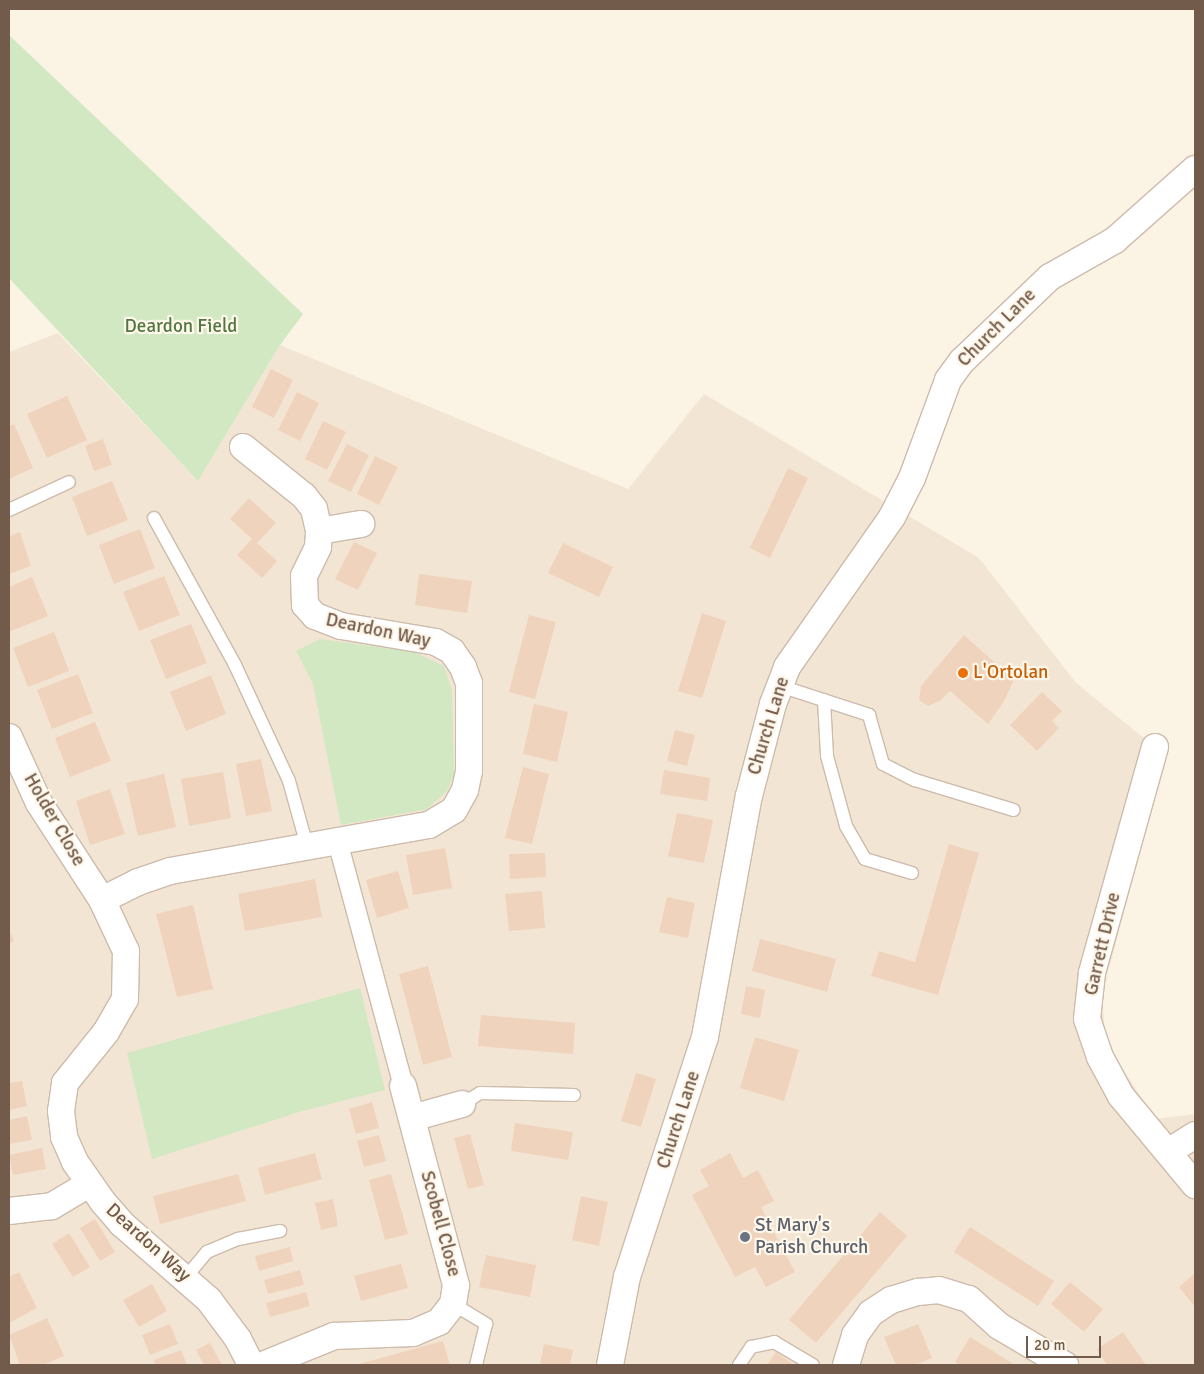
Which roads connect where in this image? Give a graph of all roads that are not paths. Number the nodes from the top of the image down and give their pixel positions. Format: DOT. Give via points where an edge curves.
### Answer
graph roads {
  1 [pos="1195,169"];
  2 [pos="242,447"];
  3 [pos="69,482"];
  4 [pos="9,510"];
  5 [pos="154,518"];
  6 [pos="361,524"];
  7 [pos="319,531"];
  8 [pos="780,686"];
  9 [pos="824,700"];
  10 [pos="9,737"];
  11 [pos="1156,747"];
  12 [pos="1014,810"];
  13 [pos="337,841"];
  14 [pos="307,846"];
  15 [pos="912,873"];
  16 [pos="102,900"];
  17 [pos="403,1086"];
  18 [pos="574,1095"];
  19 [pos="462,1104"];
  20 [pos="412,1118"];
  21 [pos="1195,1135"];
  22 [pos="1168,1152"];
  23 [pos="88,1184"];
  24 [pos="1195,1185"];
  25 [pos="9,1211"];
  26 [pos="280,1231"];
  27 [pos="186,1277"];
  28 [pos="453,1304"];
  29 [pos="251,1365"];
  30 [pos="264,1365"];
  31 [pos="476,1365"];
  32 [pos="610,1365"];
  33 [pos="739,1365"];
  34 [pos="813,1365"];
  35 [pos="846,1365"];
  36 [pos="1065,1365"];
  1 -- 8 [label="street, Church Lane" via="1115,240 1050,277 962,361 948,380 931,418 912,478 892,517 788,667"];
  2 -- 7 [label="street, Deardon Way" via="304,496 314,509"];
  3 -- 4 [label="lane"];
  5 -- 14 [label="lane" via="235,665 290,781"];
  6 -- 7 [label="street"];
  7 -- 13 [label="street, Deardon Way" via="318,547 304,576 305,606 315,616 340,626 436,642 452,651 469,683 469,770 465,790 454,810 429,825"];
  8 -- 9 [label="lane"];
  8 -- 32 [label="street, Church Lane" via="749,796 705,1037 627,1276"];
  9 -- 12 [label="lane" via="869,714 883,764 915,780"];
  9 -- 15 [label="lane" via="827,756 846,826 866,859"];
  10 -- 16 [label="street, Holder Close" via="39,803"];
  11 -- 22 [label="street, Garrett Drive" via="1092,973 1087,1019 1100,1057 1121,1096"];
  13 -- 14 [label="street, Deardon Way"];
  13 -- 17 [label="street"];
  14 -- 16 [label="street, Deardon Way" via="170,871"];
  16 -- 23 [label="street, Deardon Way" via="126,951 125,999 106,1032 65,1083 61,1111 64,1137"];
  17 -- 20 [label="street, Scobell Close"];
  18 -- 19 [label="lane" via="480,1093"];
  19 -- 20 [label="street"];
  20 -- 28 [label="street, Scobell Close" via="456,1285"];
  21 -- 22 [label="street"];
  22 -- 24 [label="street, Garrett Drive"];
  23 -- 25 [label="street" via="52,1206"];
  23 -- 27 [label="street, Deardon Way" via="122,1224"];
  26 -- 27 [label="lane" via="238,1239 207,1252"];
  27 -- 29 [label="street, Deardon Way" via="233,1332"];
  28 -- 30 [label="street, Scobell Close" via="439,1322 413,1333 334,1336"];
  28 -- 31 [label="lane" via="486,1324"];
  33 -- 34 [label="lane" via="751,1346 774,1342"];
  35 -- 36 [label="street" via="854,1335 871,1313 891,1300 939,1290 969,1299 999,1326"];
}
